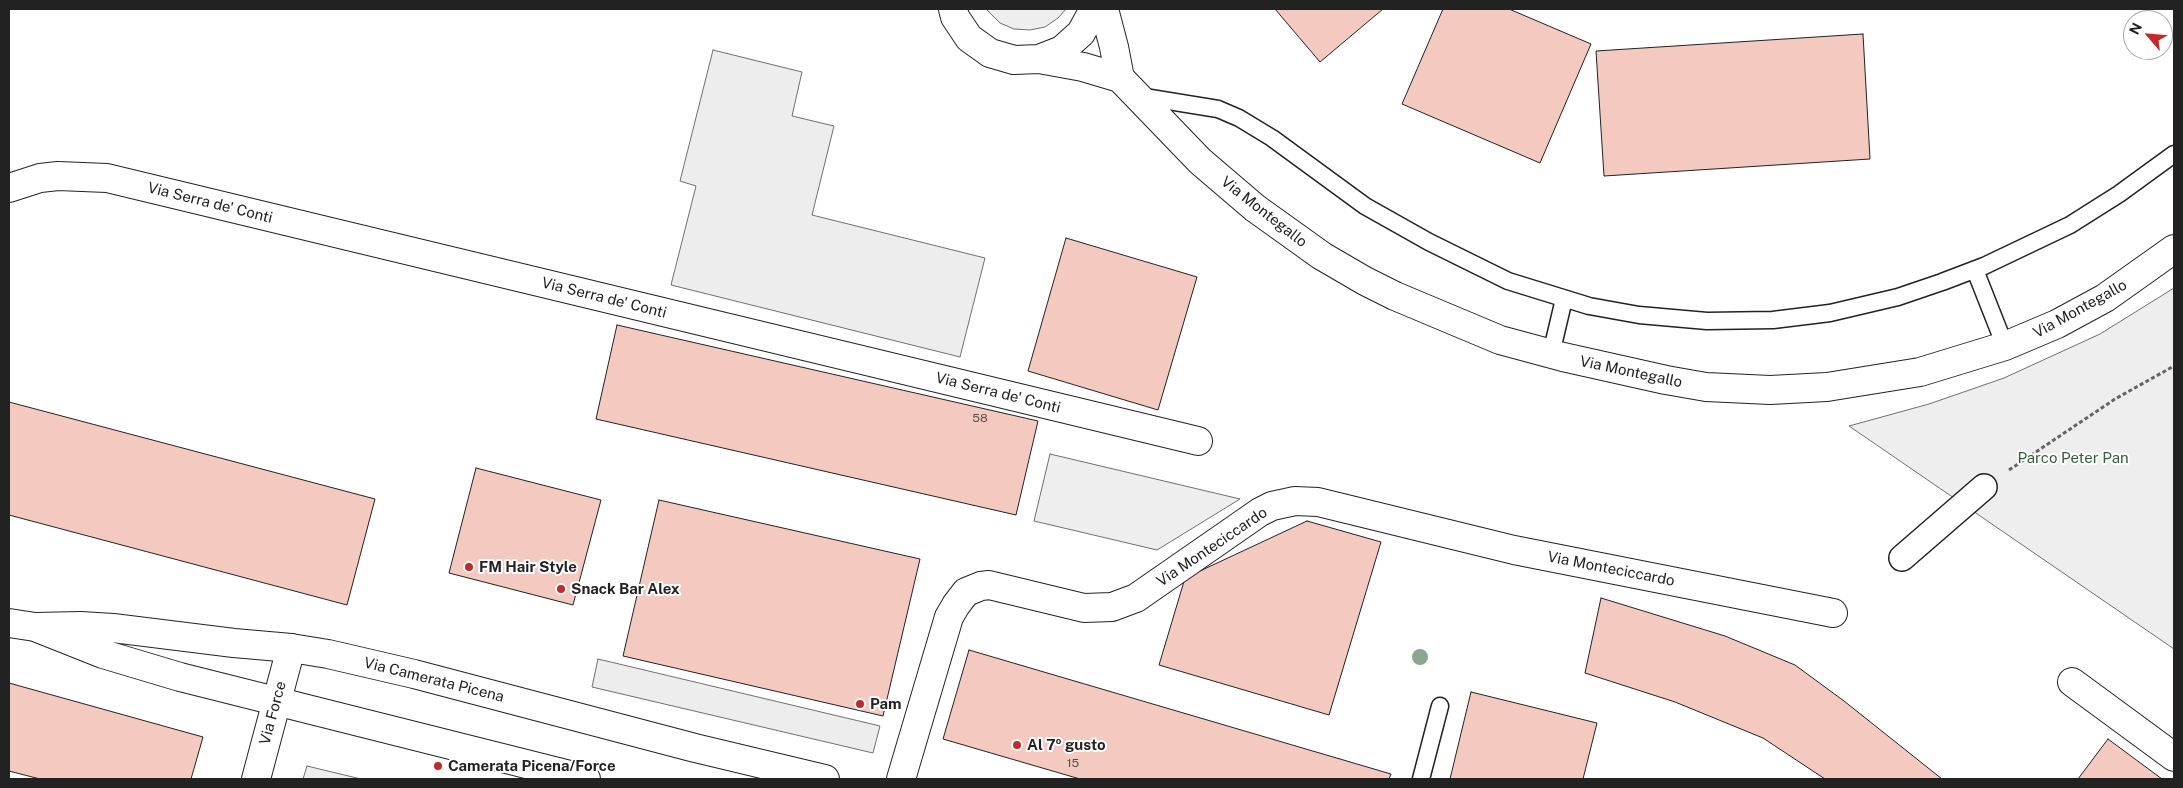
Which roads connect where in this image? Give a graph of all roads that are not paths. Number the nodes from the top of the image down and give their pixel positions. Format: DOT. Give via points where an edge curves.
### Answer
graph roads {
  1 [pos="953,9"];
  2 [pos="1094,9"];
  3 [pos="1104,9"];
  4 [pos="1039,59"];
  5 [pos="1129,87"];
  6 [pos="2174,154"];
  7 [pos="9,188"];
  8 [pos="2174,249"];
  9 [pos="1975,270"];
  10 [pos="1564,299"];
  11 [pos="2005,346"];
  12 [pos="1551,354"];
  13 [pos="1198,441"];
  14 [pos="1984,487"];
  15 [pos="1902,558"];
  16 [pos="1833,613"];
  17 [pos="9,623"];
  18 [pos="35,627"];
  19 [pos="291,648"];
  20 [pos="2072,682"];
  21 [pos="275,701"];
  22 [pos="1440,706"];
  23 [pos="2174,757"];
  24 [pos="256,779"];
  25 [pos="586,779"];
  26 [pos="825,779"];
  27 [pos="901,779"];
  28 [pos="1421,779"];
  1 -- 4 [label="street, Via Montegallo" via="970,38 990,53 1014,60"];
  2 -- 4 [label="street, Via Montegallo" via="1081,34 1062,50"];
  3 -- 5 [label="street"];
  4 -- 5 [label="street, Via Montegallo" via="1083,67"];
  5 -- 10 [label="lane, Via Montegallo" via="1218,109 1239,118 1365,206 1429,242 1508,281"];
  5 -- 12 [label="street, Via Montegallo" via="1200,161 1281,228 1322,256 1388,292 1452,321 1500,340"];
  6 -- 9 [label="lane, Via Montegallo" via="2070,225"];
  7 -- 13 [label="street, Via Serra de' Conti" via="58,176 107,178"];
  8 -- 11 [label="street, Via Montegallo" via="2105,298 2058,324"];
  9 -- 10 [label="lane, Via Montegallo" via="1858,307 1773,320 1707,321 1639,316"];
  9 -- 11 [label="lane"];
  10 -- 12 [label="lane"];
  11 -- 12 [label="street, Via Montegallo" via="1903,376 1827,387 1770,390 1706,387"];
  14 -- 15 [label="street"];
  16 -- 27 [label="street, Via Monteciccardo" via="1514,550 1318,502 1295,501 1272,506 1254,516 1136,598 1112,608 1084,608 988,585 966,592 950,617"];
  17 -- 18 [label="street, Via Camerata Picena"];
  18 -- 19 [label="street, Via Camerata Picena" via="113,628"];
  18 -- 21 [label="street, Via Camerata Picena" via="103,654"];
  19 -- 21 [label="street, Via Force"];
  19 -- 26 [label="street, Via Camerata Picena" via="414,674"];
  20 -- 23 [label="street"];
  21 -- 24 [label="street, Via Force"];
  21 -- 25 [label="street, Via Camerata Picena"];
  22 -- 28 [label="lane"];
}
